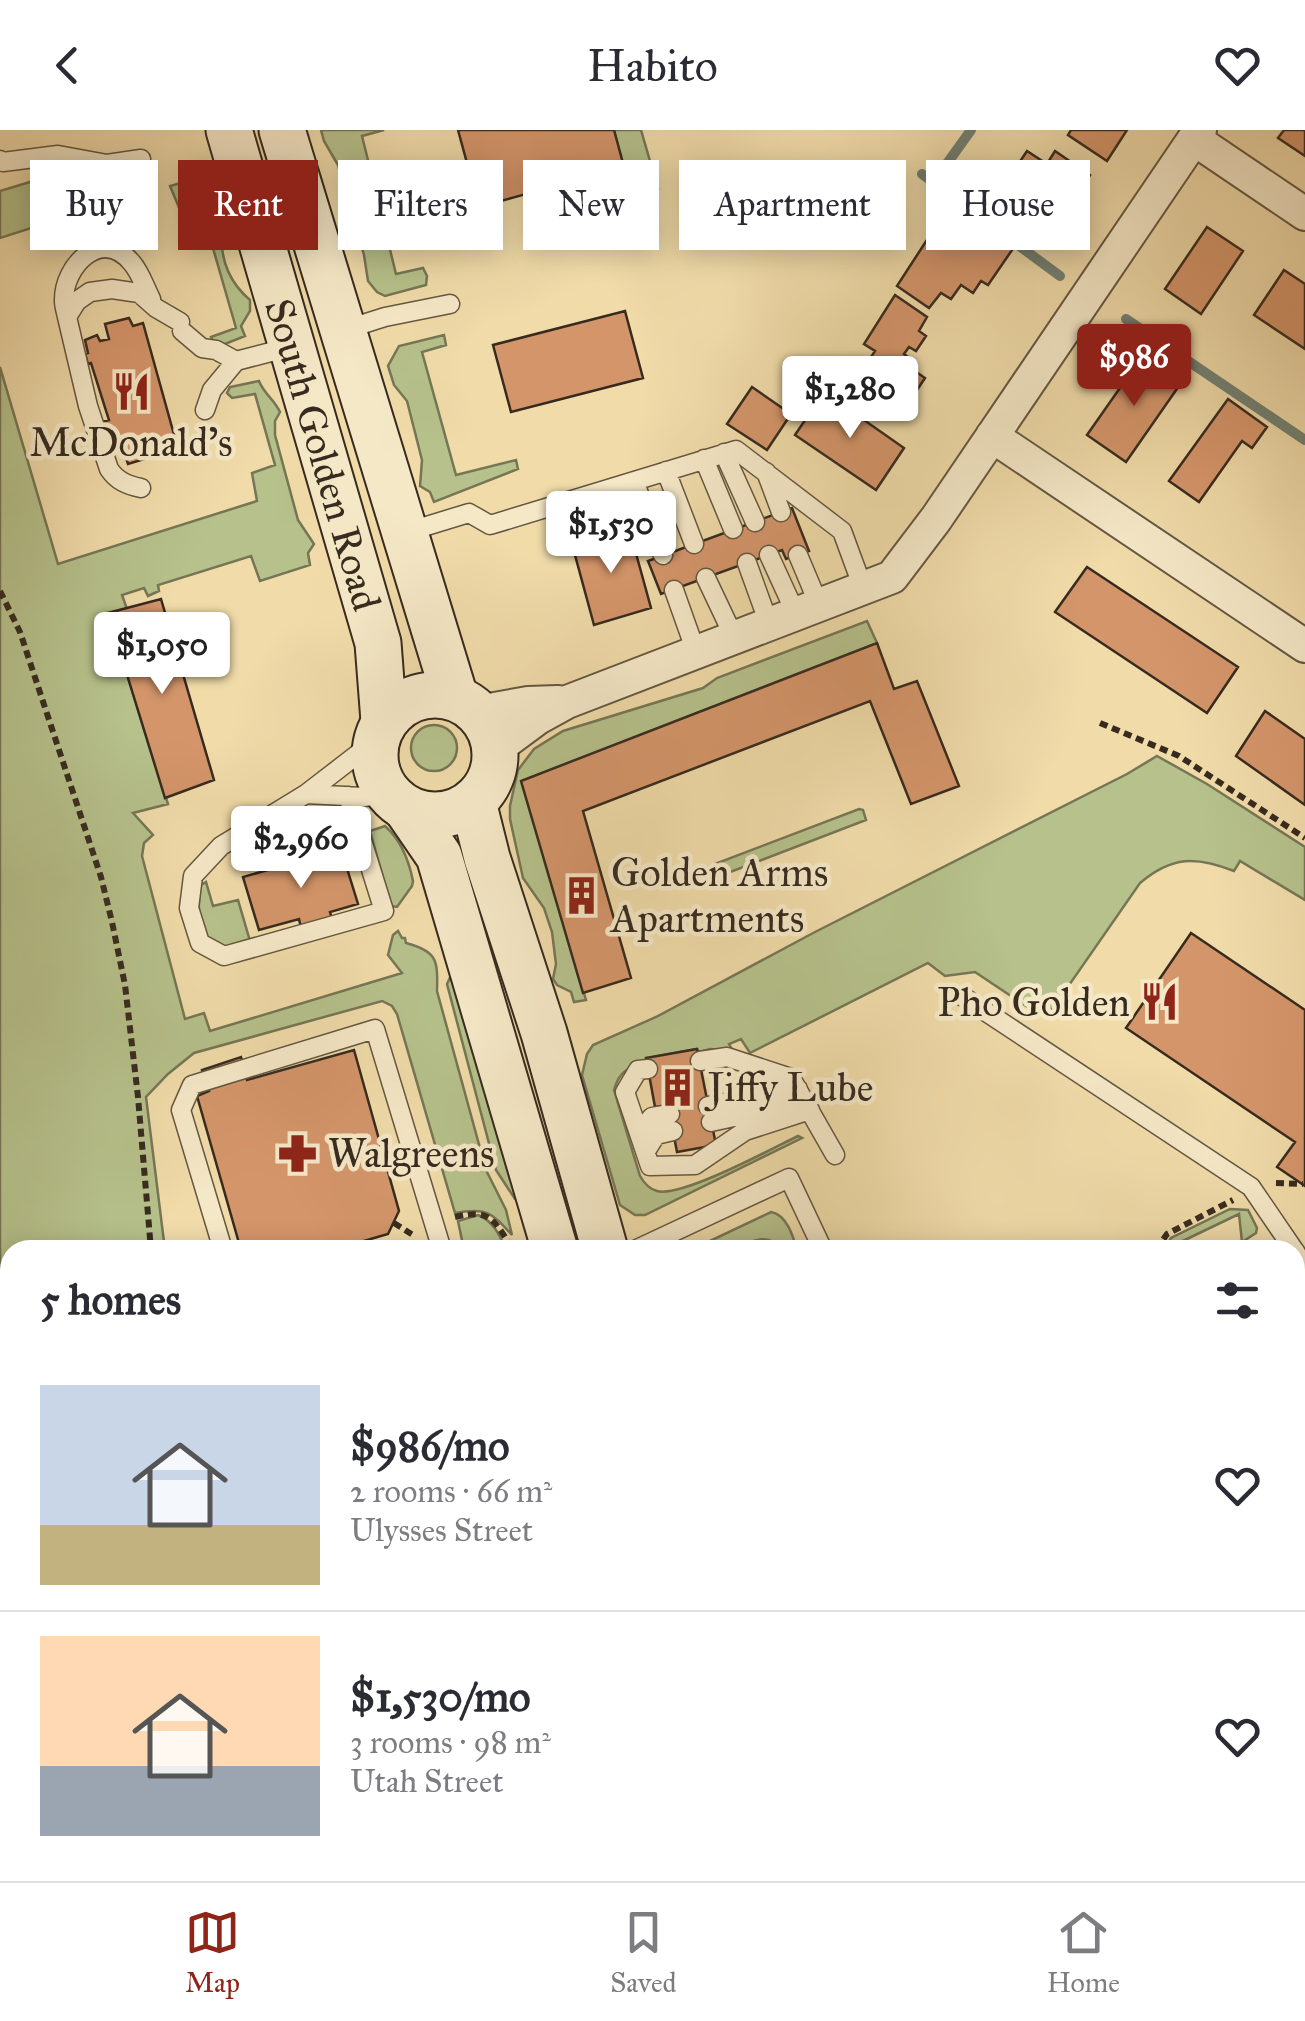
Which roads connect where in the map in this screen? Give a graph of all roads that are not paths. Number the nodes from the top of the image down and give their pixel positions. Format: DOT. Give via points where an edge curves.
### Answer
graph roads {
  1 [pos="229,130"];
  2 [pos="282,130"];
  3 [pos="1197,135"];
  4 [pos="142,159"];
  5 [pos="0,160"];
  6 [pos="1305,214"];
  7 [pos="450,304"];
  8 [pos="156,308"];
  9 [pos="67,317"];
  10 [pos="343,330"];
  11 [pos="293,346"];
  12 [pos="236,361"];
  13 [pos="205,410"];
  14 [pos="992,436"];
  15 [pos="724,453"];
  16 [pos="704,459"];
  17 [pos="666,471"];
  18 [pos="766,472"];
  19 [pos="634,481"];
  20 [pos="141,488"];
  21 [pos="781,512"];
  22 [pos="755,522"];
  23 [pos="734,529"];
  24 [pos="406,533"];
  25 [pos="694,544"];
  26 [pos="798,554"];
  27 [pos="663,555"];
  28 [pos="770,555"];
  29 [pos="747,563"];
  30 [pos="706,578"];
  31 [pos="863,588"];
  32 [pos="674,590"];
  33 [pos="795,614"];
  34 [pos="734,637"];
  35 [pos="1305,646"];
  36 [pos="696,652"];
  37 [pos="476,719"];
  38 [pos="380,730"];
  39 [pos="306,794"];
  40 [pos="381,799"];
  41 [pos="473,802"];
  42 [pos="962,996"];
  43 [pos="700,1061"];
  44 [pos="648,1069"];
  45 [pos="801,1095"];
  46 [pos="710,1114"];
  47 [pos="639,1132"];
  48 [pos="646,1151"];
  49 [pos="835,1155"];
  50 [pos="220,1240"];
  51 [pos="439,1240"];
  52 [pos="552,1240"];
  53 [pos="602,1240"];
  54 [pos="656,1240"];
  55 [pos="819,1240"];
  56 [pos="1287,1240"];
  1 -- 11 [label="main road, South Golden Road"];
  2 -- 10 [label="main road, South Golden Road"];
  3 -- 6 [label="street"];
  3 -- 14 [label="street"];
  4 -- 5 [label="lane"];
  7 -- 10 [label="lane"];
  8 -- 9 [label="lane" via="139,293 112,289 90,292"];
  8 -- 9 [label="lane" via="132,263 104,247 88,252 70,275"];
  8 -- 12 [label="lane" via="202,348"];
  9 -- 20 [label="lane" via="109,469"];
  10 -- 24 [label="main road, South Golden Road"];
  11 -- 12 [label="lane"];
  11 -- 38 [label="main road, South Golden Road" via="378,643"];
  12 -- 13 [label="lane"];
  14 -- 31 [label="street" via="892,577"];
  14 -- 35 [label="street"];
  15 -- 16 [label="lane"];
  15 -- 18 [label="lane" via="736,450"];
  15 -- 22 [label="lane"];
  16 -- 17 [label="lane"];
  16 -- 23 [label="lane"];
  17 -- 19 [label="lane"];
  17 -- 25 [label="lane"];
  18 -- 21 [label="lane"];
  18 -- 31 [label="lane" via="842,531"];
  19 -- 24 [label="lane" via="490,524 470,513"];
  19 -- 27 [label="lane"];
  24 -- 37 [label="main road, South Golden Road"];
  26 -- 33 [label="lane"];
  28 -- 33 [label="lane"];
  29 -- 33 [label="lane"];
  30 -- 34 [label="lane"];
  31 -- 33 [label="street"];
  32 -- 36 [label="lane"];
  33 -- 34 [label="street"];
  34 -- 36 [label="street"];
  36 -- 37 [label="street" via="538,718"];
  37 -- 38 [label="main road" via="422,696 402,704"];
  37 -- 41 [label="main road" via="493,772"];
  38 -- 39 [label="lane"];
  38 -- 40 [label="main road" via="374,752"];
  39 -- 40 [label="lane"];
  39 -- 40 [label="lane" via="221,846 193,876 190,908 200,944 224,956 384,911"];
  40 -- 41 [label="main road" via="426,814 455,812"];
  40 -- 52 [label="main road" via="439,856"];
  41 -- 53 [label="main road"];
  42 -- 56 [label="lane" via="1251,1187"];
  43 -- 45 [label="lane" via="728,1057"];
  44 -- 47 [label="lane" via="638,1070 625,1092"];
  45 -- 46 [label="lane"];
  45 -- 48 [label="lane" via="695,1165 650,1166"];
  45 -- 49 [label="lane"];
  47 -- 48 [label="lane"];
  47 -- 48 [label="lane" via="652,1117 672,1123"];
  50 -- 51 [label="lane" via="181,1110 192,1085 375,1028"];
  54 -- 55 [label="lane" via="789,1178"];
}
